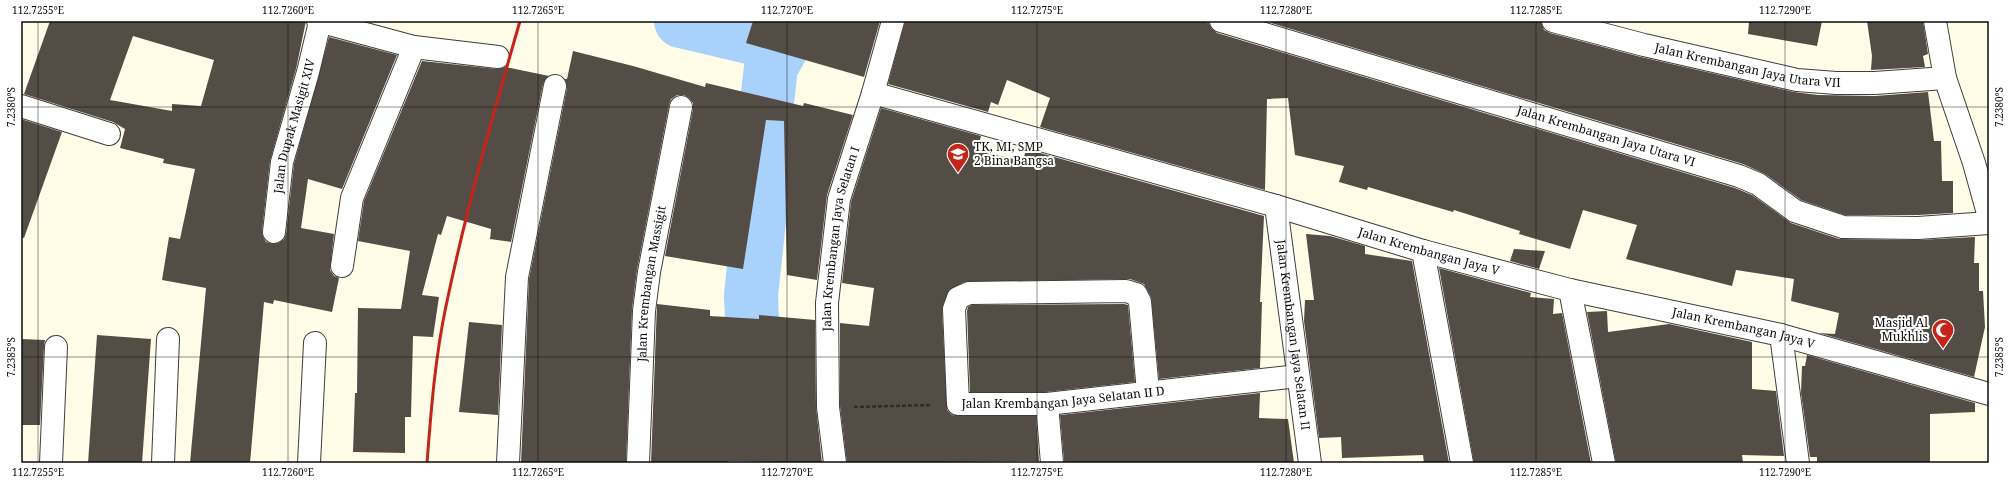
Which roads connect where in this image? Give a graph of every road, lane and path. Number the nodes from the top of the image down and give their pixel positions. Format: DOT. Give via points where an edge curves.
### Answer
graph roads {
  1 [pos="319,21"];
  2 [pos="1221,21"];
  3 [pos="1553,21"];
  4 [pos="1935,21"];
  5 [pos="886,23"];
  6 [pos="414,47"];
  7 [pos="498,57"];
  8 [pos="1945,78"];
  9 [pos="554,86"];
  10 [pos="874,93"];
  11 [pos="21,106"];
  12 [pos="681,107"];
  13 [pos="109,134"];
  14 [pos="1981,161"];
  15 [pos="1276,206"];
  16 [pos="1989,217"];
  17 [pos="1989,223"];
  18 [pos="274,232"];
  19 [pos="1423,251"];
  20 [pos="342,266"];
  21 [pos="1570,290"];
  22 [pos="1781,335"];
  23 [pos="168,339"];
  24 [pos="315,343"];
  25 [pos="56,347"];
  26 [pos="1298,376"];
  27 [pos="1148,392"];
  28 [pos="1989,394"];
  29 [pos="958,404"];
  30 [pos="1047,404"];
  31 [pos="828,407"];
  32 [pos="51,463"];
  33 [pos="164,463"];
  34 [pos="309,463"];
  35 [pos="508,463"];
  36 [pos="638,463"];
  37 [pos="835,463"];
  38 [pos="1052,463"];
  39 [pos="1310,463"];
  40 [pos="1462,463"];
  41 [pos="1604,463"];
  42 [pos="1798,463"];
  1 -- 6 [label="street, Jalan Dupak Masigit XIV"];
  1 -- 18 [label="street, Jalan Dupak Masigit XIV" via="282,162"];
  2 -- 17 [label="street, Jalan Krembangan Jaya Utara VI" via="1739,176 1758,184 1796,211 1843,227 1918,228"];
  3 -- 8 [label="street, Jalan Krembangan Jaya Utara VII" via="1644,45 1798,80 1875,83"];
  4 -- 8 [label="street"];
  5 -- 10 [label="street, Jalan Krembangan Jaya Selatan I"];
  6 -- 7 [label="street, Jalan Dupak Masigit XIV"];
  6 -- 20 [label="street" via="352,198"];
  8 -- 14 [label="street"];
  9 -- 35 [label="street" via="517,277"];
  10 -- 15 [label="street, Jalan Krembangan Jaya V"];
  10 -- 31 [label="street, Jalan Krembangan Jaya Selatan I" via="839,199 827,303"];
  11 -- 13 [label="street"];
  12 -- 36 [label="street, Jalan Krembangan Massigit" via="649,272 644,311"];
  14 -- 16 [label="street"];
  15 -- 19 [label="street, Jalan Krembangan Jaya V"];
  15 -- 26 [label="street, Jalan Krembangan Jaya Selatan II"];
  19 -- 21 [label="street, Jalan Krembangan Jaya V"];
  19 -- 40 [label="street"];
  21 -- 22 [label="street, Jalan Krembangan Jaya V"];
  21 -- 41 [label="street"];
  22 -- 28 [label="street, Jalan Krembangan Jaya V"];
  22 -- 42 [label="street"];
  23 -- 33 [label="street"];
  24 -- 34 [label="street"];
  25 -- 32 [label="street"];
  26 -- 27 [label="street, Jalan Krembangan Jaya Selatan II D"];
  26 -- 39 [label="street, Jalan Krembangan Jaya Selatan II"];
  27 -- 29 [label="street" via="1140,302 1136,294 1126,291 969,293 958,298 954,309"];
  27 -- 30 [label="street, Jalan Krembangan Jaya Selatan II D"];
  29 -- 30 [label="street, Jalan Krembangan Jaya Selatan II D"];
  29 -- 31 [label="path, Jalan Krembangan Jaya Selatan II D"];
  30 -- 38 [label="street"];
  31 -- 37 [label="street, Jalan Krembangan Jaya Selatan I"];
}
